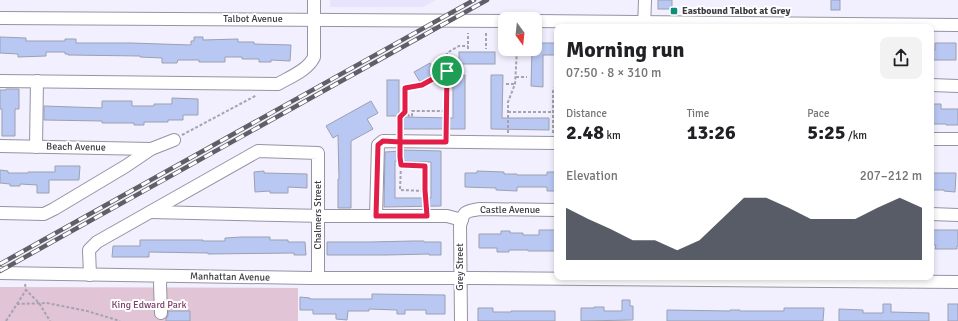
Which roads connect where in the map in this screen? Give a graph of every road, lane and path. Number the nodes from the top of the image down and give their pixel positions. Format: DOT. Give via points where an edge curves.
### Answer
graph roads {
  1 [pos="314,0"];
  2 [pos="645,0"];
  3 [pos="0,18"];
  4 [pos="314,20"];
  5 [pos="498,21"];
  6 [pos="542,21"];
  7 [pos="617,24"];
  8 [pos="644,24"];
  9 [pos="934,25"];
  10 [pos="958,25"];
  11 [pos="468,33"];
  12 [pos="486,33"];
  13 [pos="486,49"];
  14 [pos="517,56"];
  15 [pos="447,71"];
  16 [pos="516,77"];
  17 [pos="527,77"];
  18 [pos="0,81"];
  19 [pos="37,81"];
  20 [pos="506,84"];
  21 [pos="515,84"];
  22 [pos="934,85"];
  23 [pos="958,86"];
  24 [pos="554,89"];
  25 [pos="258,94"];
  26 [pos="405,110"];
  27 [pos="446,111"];
  28 [pos="508,112"];
  29 [pos="553,112"];
  30 [pos="554,128"];
  31 [pos="934,139"];
  32 [pos="958,139"];
  33 [pos="174,140"];
  34 [pos="400,142"];
  35 [pos="446,142"];
  36 [pos="508,142"];
  37 [pos="554,143"];
  38 [pos="0,146"];
  39 [pos="36,147"];
  40 [pos="151,149"];
  41 [pos="401,165"];
  42 [pos="425,190"];
  43 [pos="554,210"];
  44 [pos="151,212"];
  45 [pos="0,213"];
  46 [pos="934,214"];
  47 [pos="958,215"];
  48 [pos="318,216"];
  49 [pos="376,216"];
  50 [pos="427,216"];
  51 [pos="463,217"];
  52 [pos="0,273"];
  53 [pos="90,275"];
  54 [pos="161,276"];
  55 [pos="318,278"];
  56 [pos="460,278"];
  57 [pos="554,279"];
  58 [pos="716,280"];
  59 [pos="958,282"];
  60 [pos="25,283"];
  61 [pos="26,290"];
  62 [pos="39,303"];
  63 [pos="17,304"];
  64 [pos="161,313"];
  65 [pos="6,321"];
  66 [pos="50,321"];
  67 [pos="120,321"];
  68 [pos="461,321"];
  1 -- 4 [label="street"];
  2 -- 8 [label="street"];
  3 -- 4 [label="street, Talbot Avenue"];
  4 -- 5 [label="street, Talbot Avenue"];
  4 -- 19 [label="street" via="315,51 312,63 278,84"];
  6 -- 7 [label="street"];
  9 -- 10 [label="street"];
  11 -- 15 [label="path" via="468,47 459,46 447,53"];
  12 -- 13 [label="path"];
  14 -- 16 [label="path"];
  15 -- 26 [label="path" via="422,85 405,88"];
  15 -- 27 [label="path"];
  16 -- 17 [label="path"];
  16 -- 21 [label="path"];
  18 -- 19 [label="street"];
  19 -- 39 [label="street"];
  20 -- 21 [label="path"];
  21 -- 28 [label="path" via="508,102"];
  22 -- 23 [label="street"];
  24 -- 29 [label="path"];
  25 -- 33 [label="path"];
  26 -- 27 [label="path" via="410,116 412,111"];
  26 -- 34 [label="path" via="400,117"];
  27 -- 35 [label="path"];
  28 -- 29 [label="path"];
  28 -- 36 [label="path"];
  29 -- 30 [label="path"];
  31 -- 32 [label="street"];
  33 -- 40 [label="street"];
  34 -- 35 [label="street"];
  34 -- 41 [label="path"];
  34 -- 49 [label="street" via="383,141 378,145"];
  35 -- 36 [label="street"];
  36 -- 37 [label="street"];
  38 -- 39 [label="street, Beach Avenue"];
  39 -- 40 [label="street, Beach Avenue"];
  40 -- 45 [label="street" via="44,214"];
  41 -- 42 [label="path" via="425,166"];
  41 -- 42 [label="path" via="400,190"];
  42 -- 50 [label="path"];
  43 -- 51 [label="street, Castle Avenue" via="480,210 470,211"];
  44 -- 48 [label="street"];
  44 -- 48 [label="street, Chalmers Street" via="258,151 318,152"];
  44 -- 53 [label="street" via="97,242 89,250"];
  46 -- 47 [label="street"];
  48 -- 49 [label="street"];
  48 -- 55 [label="street, Chalmers Street"];
  49 -- 50 [label="street"];
  50 -- 51 [label="street"];
  51 -- 56 [label="street, Grey Street" via="460,226"];
  52 -- 53 [label="street, Manhattan Avenue"];
  53 -- 54 [label="street, Manhattan Avenue"];
  54 -- 55 [label="street, Manhattan Avenue"];
  54 -- 64 [label="street"];
  55 -- 56 [label="street, Manhattan Avenue"];
  56 -- 57 [label="street, Manhattan Avenue"];
  56 -- 68 [label="street, Grey Street"];
  58 -- 59 [label="street, Manhattan Avenue"];
  60 -- 61 [label="path"];
  61 -- 62 [label="path"];
  61 -- 63 [label="path"];
  62 -- 63 [label="path"];
  62 -- 66 [label="path"];
  62 -- 67 [label="path" via="87,311"];
  63 -- 65 [label="path"];
}
